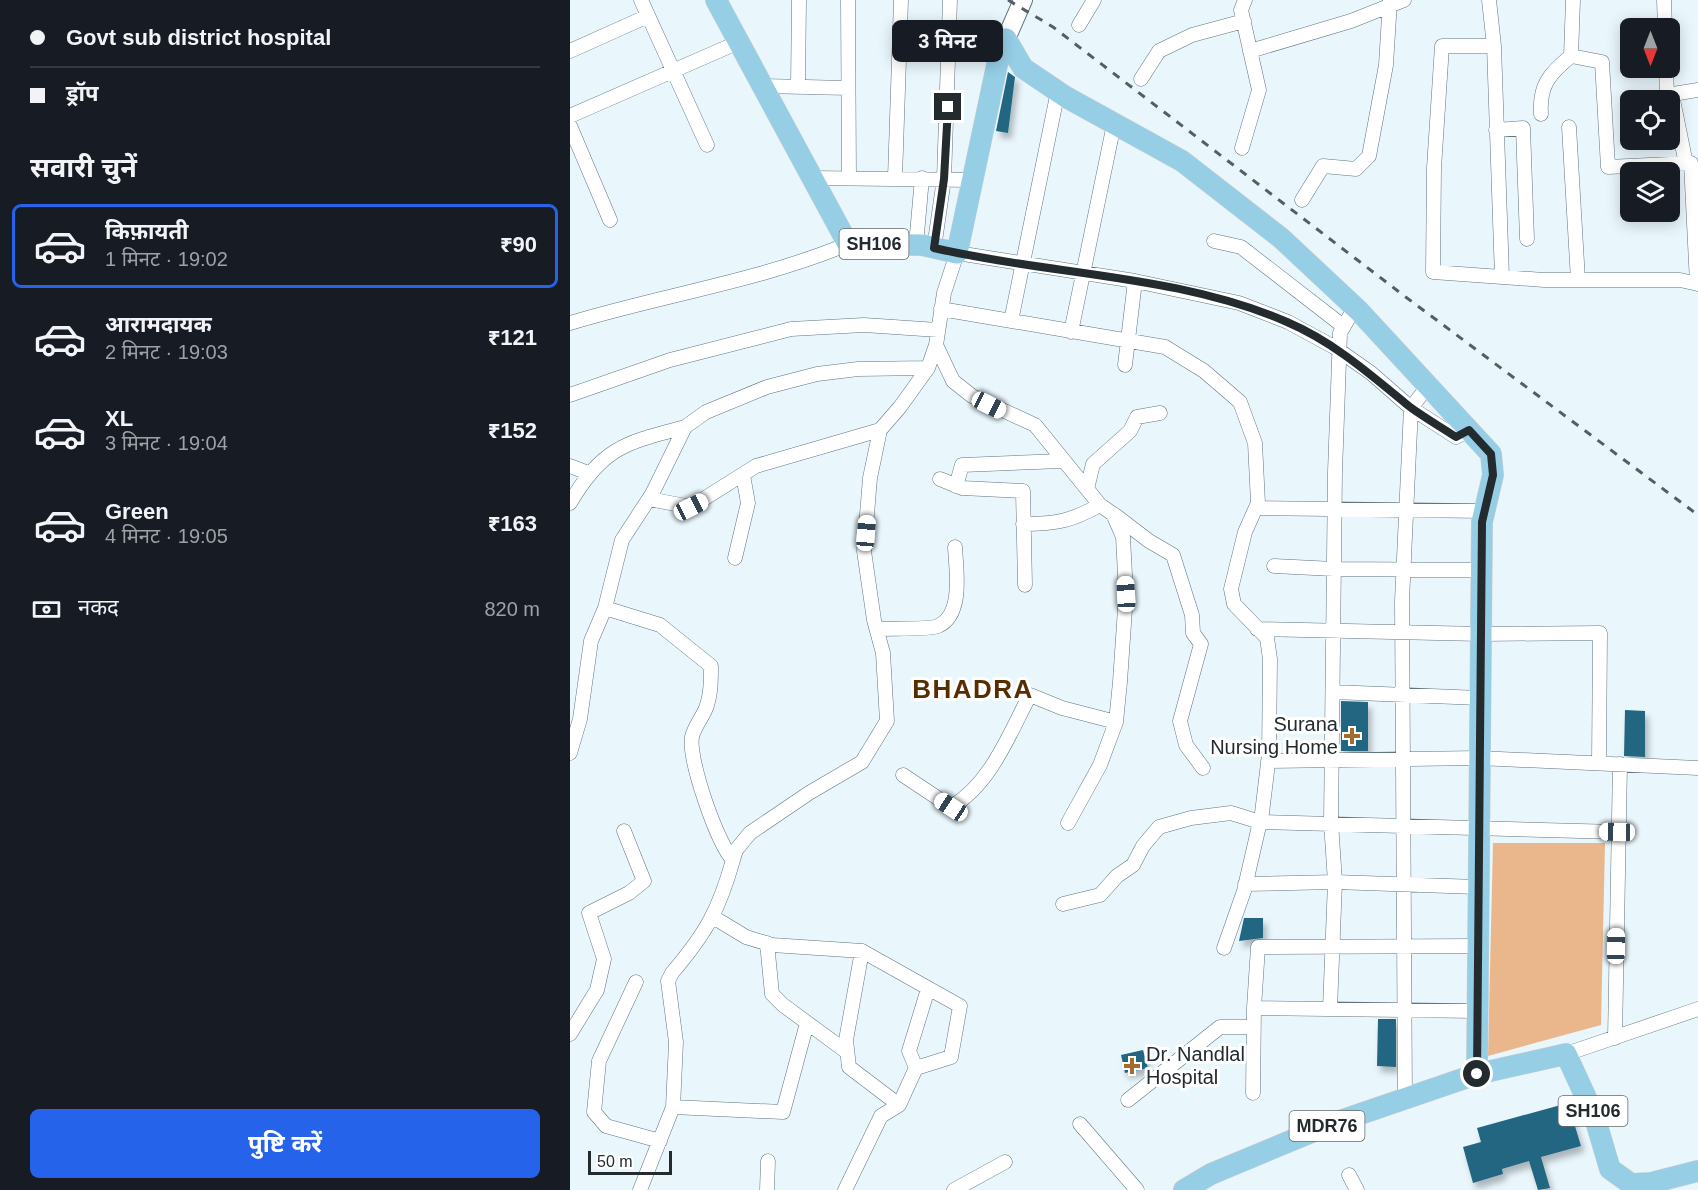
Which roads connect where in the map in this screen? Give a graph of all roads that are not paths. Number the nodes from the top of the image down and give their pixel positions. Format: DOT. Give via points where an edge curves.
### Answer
graph roads {
  1 [pos="641,0"];
  2 [pos="716,0"];
  3 [pos="799,0"];
  4 [pos="848,0"];
  5 [pos="901,0"];
  6 [pos="950,0"];
  7 [pos="1023,0"];
  8 [pos="1094,0"];
  9 [pos="1489,0"];
  10 [pos="1573,0"];
  11 [pos="1664,0"];
  12 [pos="1395,2"];
  13 [pos="1242,8"];
  14 [pos="648,16"];
  15 [pos="1665,18"];
  16 [pos="1079,25"];
  17 [pos="1006,39"];
  18 [pos="739,42"];
  19 [pos="1494,46"];
  20 [pos="570,51"];
  21 [pos="1250,51"];
  22 [pos="1571,56"];
  23 [pos="672,72"];
  24 [pos="1141,79"];
  25 [pos="763,86"];
  26 [pos="798,86"];
  27 [pos="848,88"];
  28 [pos="1698,90"];
  29 [pos="1058,91"];
  30 [pos="1680,93"];
  31 [pos="1541,114"];
  32 [pos="570,116"];
  33 [pos="1114,124"];
  34 [pos="570,126"];
  35 [pos="1569,127"];
  36 [pos="1496,130"];
  37 [pos="1680,134"];
  38 [pos="707,145"];
  39 [pos="1242,148"];
  40 [pos="1686,164"];
  41 [pos="849,177"];
  42 [pos="812,178"];
  43 [pos="895,178"];
  44 [pos="922,178"];
  45 [pos="944,179"];
  46 [pos="972,180"];
  47 [pos="1302,200"];
  48 [pos="610,220"];
  49 [pos="1527,239"];
  50 [pos="1214,240"];
  51 [pos="848,244"];
  52 [pos="925,246"];
  53 [pos="957,253"];
  54 [pos="1022,263"];
  55 [pos="1082,273"];
  56 [pos="1502,277"];
  57 [pos="1578,280"];
  58 [pos="1135,281"];
  59 [pos="1698,284"];
  60 [pos="1355,307"];
  61 [pos="941,309"];
  62 [pos="1011,321"];
  63 [pos="570,323"];
  64 [pos="1343,327"];
  65 [pos="938,330"];
  66 [pos="1071,332"];
  67 [pos="1126,339"];
  68 [pos="936,345"];
  69 [pos="1339,351"];
  70 [pos="1125,364"];
  71 [pos="928,368"];
  72 [pos="1428,386"];
  73 [pos="570,395"];
  74 [pos="1411,408"];
  75 [pos="1160,413"];
  76 [pos="685,427"];
  77 [pos="880,430"];
  78 [pos="1469,430"];
  79 [pos="1062,461"];
  80 [pos="570,466"];
  81 [pos="588,473"];
  82 [pos="743,475"];
  83 [pos="940,479"];
  84 [pos="956,486"];
  85 [pos="1087,489"];
  86 [pos="649,499"];
  87 [pos="570,503"];
  88 [pos="1100,505"];
  89 [pos="1256,508"];
  90 [pos="1334,509"];
  91 [pos="1406,510"];
  92 [pos="1485,511"];
  93 [pos="1113,514"];
  94 [pos="1023,524"];
  95 [pos="955,548"];
  96 [pos="735,558"];
  97 [pos="1274,566"];
  98 [pos="1334,569"];
  99 [pos="1403,570"];
  100 [pos="1482,570"];
  101 [pos="1025,585"];
  102 [pos="606,608"];
  103 [pos="877,629"];
  104 [pos="1257,629"];
  105 [pos="1334,631"];
  106 [pos="1402,632"];
  107 [pos="1481,634"];
  108 [pos="570,677"];
  109 [pos="585,680"];
  110 [pos="1333,692"];
  111 [pos="1402,694"];
  112 [pos="1480,698"];
  113 [pos="1116,722"];
  114 [pos="570,753"];
  115 [pos="1479,758"];
  116 [pos="1402,760"];
  117 [pos="1268,761"];
  118 [pos="1332,761"];
  119 [pos="1599,762"];
  120 [pos="1620,764"];
  121 [pos="1203,768"];
  122 [pos="1698,768"];
  123 [pos="903,775"];
  124 [pos="1260,822"];
  125 [pos="1331,822"];
  126 [pos="1068,823"];
  127 [pos="1402,826"];
  128 [pos="1478,829"];
  129 [pos="624,831"];
  130 [pos="1617,832"];
  131 [pos="733,860"];
  132 [pos="1335,882"];
  133 [pos="1245,884"];
  134 [pos="1404,885"];
  135 [pos="1477,886"];
  136 [pos="1063,904"];
  137 [pos="713,917"];
  138 [pos="767,943"];
  139 [pos="1331,945"];
  140 [pos="1405,946"];
  141 [pos="1477,946"];
  142 [pos="1224,948"];
  143 [pos="862,951"];
  144 [pos="636,982"];
  145 [pos="928,989"];
  146 [pos="1254,1008"];
  147 [pos="1330,1009"];
  148 [pos="1698,1009"];
  149 [pos="1404,1010"];
  150 [pos="1477,1011"];
  151 [pos="807,1023"];
  152 [pos="1253,1027"];
  153 [pos="570,1034"];
  154 [pos="1615,1038"];
  155 [pos="847,1052"];
  156 [pos="1566,1054"];
  157 [pos="916,1068"];
  158 [pos="1477,1074"];
  159 [pos="1253,1093"];
  160 [pos="1405,1098"];
  161 [pos="1128,1100"];
  162 [pos="898,1105"];
  163 [pos="673,1107"];
  164 [pos="1080,1124"];
  165 [pos="660,1141"];
  166 [pos="768,1161"];
  167 [pos="1005,1162"];
  168 [pos="1610,1169"];
  169 [pos="1698,1171"];
  170 [pos="1349,1175"];
  171 [pos="1190,1188"];
  172 [pos="640,1190"];
  173 [pos="767,1190"];
  174 [pos="845,1190"];
  175 [pos="954,1190"];
  176 [pos="1137,1190"];
  177 [pos="1357,1190"];
  178 [pos="1617,1190"];
  1 -- 14 [label="street"];
  2 -- 18 [label="main road, SH106"];
  3 -- 26 [label="street"];
  4 -- 27 [label="street"];
  5 -- 43 [label="street"];
  6 -- 45 [label="street"];
  7 -- 17 [label="main road"];
  8 -- 16 [label="street"];
  9 -- 19 [label="street"];
  10 -- 22 [label="street"];
  11 -- 15 [label="street"];
  12 -- 21 [label="street"];
  12 -- 47 [label="street" via="1369,156 1356,169 1323,166"];
  13 -- 21 [label="street"];
  13 -- 24 [label="street" via="1159,51"];
  14 -- 20 [label="street"];
  14 -- 23 [label="street"];
  17 -- 29 [label="main road" via="1023,68"];
  17 -- 46 [label="main road"];
  18 -- 23 [label="street"];
  18 -- 25 [label="main road, SH106"];
  19 -- 36 [label="street"];
  19 -- 56 [label="street" via="1442,46 1434,168 1433,272"];
  21 -- 39 [label="street" via="1258,90"];
  22 -- 31 [label="street" via="1550,73 1540,100"];
  22 -- 40 [label="street" via="1602,62 1608,167"];
  23 -- 32 [label="street"];
  23 -- 38 [label="street"];
  25 -- 26 [label="street"];
  25 -- 42 [label="main road, SH106"];
  26 -- 27 [label="street"];
  27 -- 41 [label="street"];
  28 -- 30 [label="street"];
  29 -- 33 [label="main road"];
  29 -- 54 [label="street"];
  33 -- 55 [label="street"];
  33 -- 60 [label="main road" via="1182,161 1281,238"];
  34 -- 48 [label="street"];
  35 -- 57 [label="street"];
  36 -- 49 [label="street" via="1523,128"];
  36 -- 56 [label="street"];
  37 -- 40 [label="street"];
  40 -- 59 [label="street" via="1691,164"];
  41 -- 42 [label="street"];
  41 -- 43 [label="street"];
  42 -- 51 [label="main road, SH106"];
  43 -- 44 [label="street"];
  44 -- 45 [label="street"];
  44 -- 52 [label="street"];
  45 -- 46 [label="street"];
  45 -- 52 [label="street"];
  46 -- 53 [label="main road"];
  50 -- 64 [label="street" via="1240,247"];
  51 -- 52 [label="main road, SH106"];
  51 -- 63 [label="street" via="779,270"];
  52 -- 53 [label="main road, SH106"];
  53 -- 54 [label="street"];
  53 -- 61 [label="street"];
  54 -- 55 [label="street"];
  54 -- 62 [label="street"];
  55 -- 58 [label="street"];
  55 -- 66 [label="street"];
  56 -- 57 [label="street"];
  57 -- 59 [label="street" via="1680,280"];
  58 -- 67 [label="street"];
  58 -- 69 [label="street" via="1239,303 1288,322"];
  60 -- 64 [label="street"];
  60 -- 72 [label="main road"];
  61 -- 62 [label="street"];
  61 -- 65 [label="street"];
  62 -- 66 [label="street"];
  64 -- 69 [label="street"];
  65 -- 68 [label="street"];
  65 -- 73 [label="street" via="864,325 791,329 670,360"];
  66 -- 67 [label="street"];
  67 -- 70 [label="street"];
  67 -- 89 [label="street" via="1165,347 1204,371 1240,402 1255,444"];
  68 -- 71 [label="street"];
  68 -- 79 [label="street" via="953,381 972,396 1035,425"];
  69 -- 74 [label="street"];
  69 -- 90 [label="street"];
  71 -- 76 [label="street" via="817,374 767,387 706,412"];
  71 -- 77 [label="street"];
  72 -- 74 [label="street"];
  72 -- 78 [label="main road"];
  74 -- 78 [label="street" via="1456,437"];
  74 -- 91 [label="street"];
  75 -- 85 [label="street" via="1137,417 1130,431 1093,464"];
  76 -- 81 [label="street" via="641,439 610,453"];
  76 -- 86 [label="street"];
  77 -- 82 [label="street" via="756,466"];
  77 -- 103 [label="street" via="870,478 864,551"];
  78 -- 92 [label="main road" via="1491,454 1493,475"];
  79 -- 84 [label="street" via="962,465"];
  79 -- 85 [label="street"];
  80 -- 81 [label="street"];
  81 -- 87 [label="street"];
  82 -- 86 [label="street" via="691,507"];
  82 -- 96 [label="street" via="748,503"];
  83 -- 84 [label="street"];
  84 -- 94 [label="street" via="1023,491"];
  85 -- 88 [label="street"];
  86 -- 102 [label="street" via="622,540"];
  88 -- 93 [label="street"];
  88 -- 94 [label="street" via="1073,520"];
  89 -- 90 [label="street"];
  89 -- 104 [label="street" via="1245,531 1231,589 1234,604"];
  90 -- 91 [label="street"];
  90 -- 98 [label="street"];
  91 -- 92 [label="street"];
  91 -- 99 [label="street"];
  92 -- 100 [label="main road"];
  93 -- 113 [label="street" via="1123,537 1126,594"];
  93 -- 121 [label="street" via="1173,555 1192,615 1193,633 1202,644 1180,722 1186,745"];
  94 -- 101 [label="street"];
  95 -- 103 [label="street" via="957,582 948,617 938,626"];
  97 -- 98 [label="street"];
  98 -- 99 [label="street"];
  98 -- 105 [label="street"];
  99 -- 100 [label="street"];
  99 -- 106 [label="street"];
  100 -- 107 [label="main road"];
  102 -- 109 [label="street" via="591,641"];
  102 -- 131 [label="street" via="660,625 711,666 707,707 692,735 690,751 714,824"];
  103 -- 131 [label="street" via="883,653 887,721 876,741 862,762 750,832"];
  104 -- 105 [label="street"];
  104 -- 117 [label="street" via="1267,638 1270,658"];
  105 -- 106 [label="street"];
  105 -- 110 [label="street"];
  106 -- 107 [label="street"];
  106 -- 111 [label="street"];
  107 -- 112 [label="main road"];
  107 -- 119 [label="street" via="1600,633"];
  108 -- 109 [label="street"];
  109 -- 114 [label="street"];
  110 -- 111 [label="street"];
  110 -- 118 [label="street"];
  111 -- 112 [label="street"];
  111 -- 116 [label="street"];
  112 -- 115 [label="main road"];
  113 -- 123 [label="street" via="1030,695 988,772 951,807"];
  113 -- 126 [label="street" via="1100,765"];
  115 -- 116 [label="street"];
  115 -- 119 [label="street"];
  115 -- 128 [label="main road"];
  116 -- 118 [label="street"];
  116 -- 127 [label="street"];
  117 -- 118 [label="street"];
  117 -- 124 [label="street"];
  118 -- 125 [label="street"];
  119 -- 120 [label="street"];
  120 -- 122 [label="street"];
  120 -- 130 [label="street"];
  124 -- 125 [label="street"];
  124 -- 133 [label="street"];
  124 -- 136 [label="street" via="1231,813 1159,827 1133,865 1100,895"];
  125 -- 127 [label="street"];
  125 -- 132 [label="street"];
  127 -- 128 [label="street"];
  127 -- 134 [label="street"];
  128 -- 130 [label="street"];
  128 -- 135 [label="main road"];
  129 -- 153 [label="street" via="644,881 589,913 604,959 597,990"];
  130 -- 154 [label="street"];
  131 -- 137 [label="street"];
  132 -- 133 [label="street"];
  132 -- 134 [label="street"];
  132 -- 139 [label="street"];
  133 -- 142 [label="street"];
  134 -- 135 [label="street"];
  134 -- 140 [label="street"];
  135 -- 141 [label="main road"];
  137 -- 138 [label="street" via="746,937"];
  137 -- 163 [label="street" via="668,981 676,1042"];
  138 -- 143 [label="street"];
  138 -- 151 [label="street" via="772,993"];
  139 -- 140 [label="street"];
  139 -- 146 [label="street" via="1258,946"];
  139 -- 147 [label="street"];
  140 -- 141 [label="street"];
  140 -- 149 [label="street"];
  141 -- 150 [label="main road"];
  143 -- 145 [label="street"];
  143 -- 155 [label="street"];
  144 -- 165 [label="street" via="599,1061 594,1112 606,1126"];
  145 -- 157 [label="street" via="909,1051"];
  145 -- 157 [label="street" via="960,1006 951,1057"];
  146 -- 147 [label="street"];
  146 -- 152 [label="street"];
  147 -- 149 [label="street"];
  148 -- 154 [label="street"];
  149 -- 150 [label="street"];
  149 -- 160 [label="street"];
  150 -- 158 [label="main road"];
  151 -- 155 [label="street"];
  151 -- 163 [label="street" via="783,1112"];
  152 -- 159 [label="street"];
  152 -- 161 [label="street" via="1220,1027"];
  154 -- 156 [label="street"];
  155 -- 162 [label="street" via="849,1067"];
  156 -- 158 [label="main road"];
  156 -- 168 [label="main road, SH106" via="1581,1081"];
  157 -- 162 [label="street"];
  158 -- 160 [label="main road, MDR76"];
  160 -- 171 [label="main road, MDR76" via="1211,1174"];
  162 -- 174 [label="street" via="881,1116"];
  163 -- 165 [label="street"];
  164 -- 176 [label="street"];
  165 -- 172 [label="street"];
  166 -- 173 [label="street"];
  167 -- 175 [label="street"];
  168 -- 169 [label="main road" via="1631,1184 1651,1184"];
  168 -- 178 [label="street"];
  170 -- 177 [label="street"];
}
